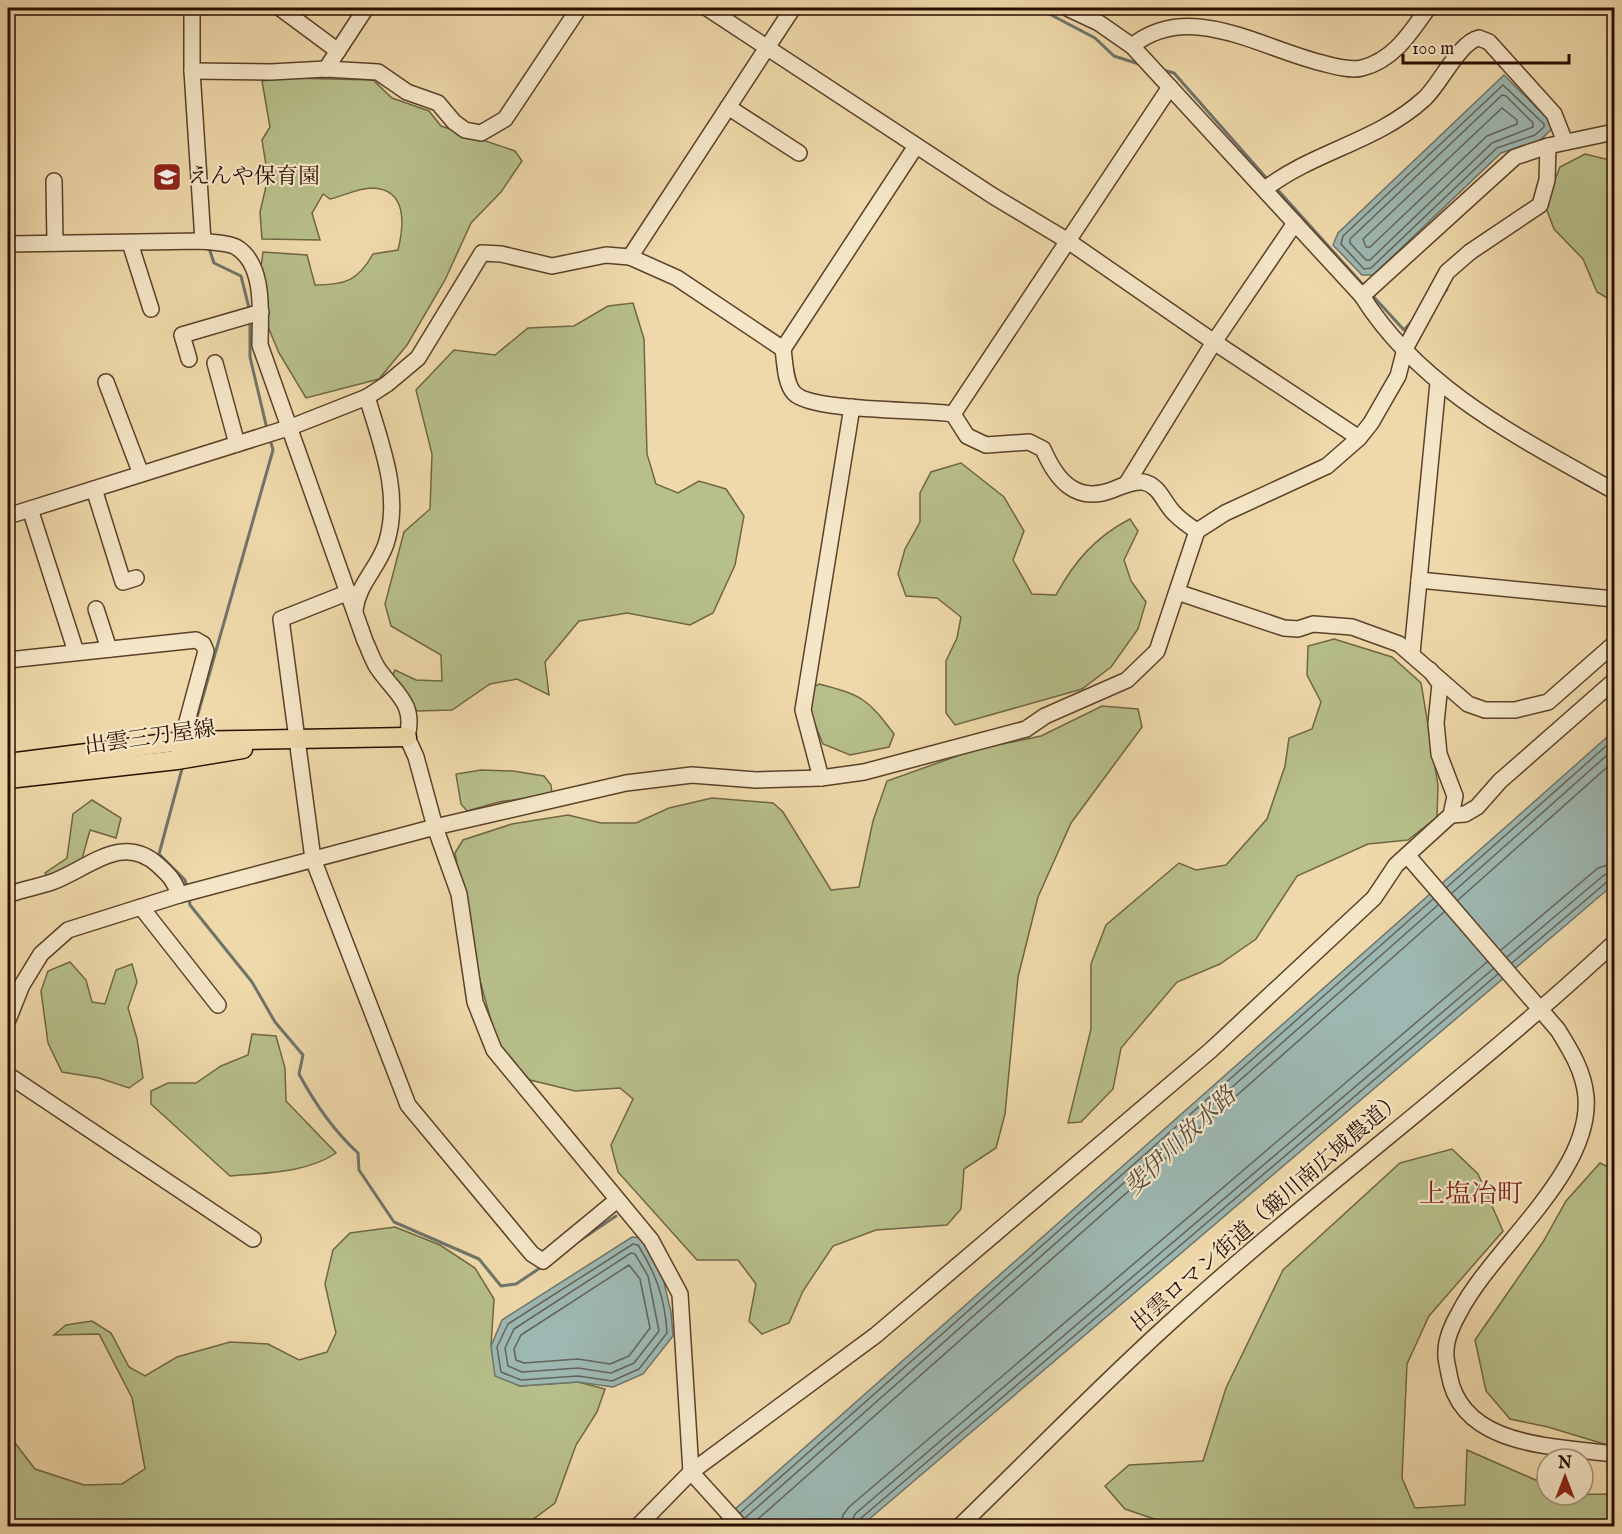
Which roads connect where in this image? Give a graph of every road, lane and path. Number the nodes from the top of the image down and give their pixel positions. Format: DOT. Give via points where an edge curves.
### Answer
graph roads {
  1 [pos="192,8"];
  2 [pos="280,8"];
  3 [pos="366,8"];
  4 [pos="579,8"];
  5 [pos="707,8"];
  6 [pos="793,8"];
  7 [pos="1067,8"];
  8 [pos="1428,8"];
  9 [pos="1132,46"];
  10 [pos="767,47"];
  11 [pos="338,51"];
  12 [pos="326,69"];
  13 [pos="192,71"];
  14 [pos="1170,87"];
  15 [pos="728,107"];
  16 [pos="1614,132"];
  17 [pos="1565,142"];
  18 [pos="916,146"];
  19 [pos="1548,146"];
  20 [pos="798,153"];
  21 [pos="54,181"];
  22 [pos="1265,189"];
  23 [pos="1295,223"];
  24 [pos="1068,241"];
  25 [pos="203,242"];
  26 [pos="55,243"];
  27 [pos="130,243"];
  28 [pos="8,244"];
  29 [pos="630,257"];
  30 [pos="1362,296"];
  31 [pos="151,309"];
  32 [pos="261,312"];
  33 [pos="1214,342"];
  34 [pos="783,349"];
  35 [pos="1405,349"];
  36 [pos="189,359"];
  37 [pos="215,363"];
  38 [pos="106,382"];
  39 [pos="1438,383"];
  40 [pos="367,397"];
  41 [pos="852,406"];
  42 [pos="953,414"];
  43 [pos="291,427"];
  44 [pos="1359,438"];
  45 [pos="237,444"];
  46 [pos="141,474"];
  47 [pos="1127,483"];
  48 [pos="94,489"];
  49 [pos="1614,491"];
  50 [pos="30,509"];
  51 [pos="8,516"];
  52 [pos="1197,531"];
  53 [pos="136,578"];
  54 [pos="1419,580"];
  55 [pos="349,592"];
  56 [pos="1177,592"];
  57 [pos="1614,599"];
  58 [pos="96,609"];
  59 [pos="355,610"];
  60 [pos="1614,644"];
  61 [pos="109,649"];
  62 [pos="76,652"];
  63 [pos="1412,653"];
  64 [pos="8,660"];
  65 [pos="1430,670"];
  66 [pos="1614,681"];
  67 [pos="407,736"];
  68 [pos="298,739"];
  69 [pos="182,741"];
  70 [pos="177,760"];
  71 [pos="8,764"];
  72 [pos="821,778"];
  73 [pos="8,779"];
  74 [pos="1451,815"];
  75 [pos="435,827"];
  76 [pos="1407,855"];
  77 [pos="313,859"];
  78 [pos="8,895"];
  79 [pos="179,895"];
  80 [pos="141,907"];
  81 [pos="1614,942"];
  82 [pos="218,1005"];
  83 [pos="1542,1010"];
  84 [pos="8,1017"];
  85 [pos="8,1075"];
  86 [pos="617,1200"];
  87 [pos="252,1239"];
  88 [pos="1614,1454"];
  89 [pos="691,1473"];
  90 [pos="638,1527"];
  91 [pos="740,1527"];
  92 [pos="960,1527"];
  1 -- 13 [label="street"];
  2 -- 11 [label="street"];
  3 -- 11 [label="street"];
  4 -- 12 [label="street" via="505,119 481,133 465,130 438,103 407,92 378,72"];
  5 -- 10 [label="street"];
  6 -- 10 [label="street"];
  7 -- 9 [label="street" via="1099,23"];
  8 -- 9 [label="street" via="1401,45 1361,68 1310,60 1199,24 1174,26 1143,37"];
  9 -- 14 [label="street"];
  10 -- 15 [label="street"];
  10 -- 18 [label="street"];
  11 -- 12 [label="street"];
  12 -- 13 [label="street"];
  13 -- 25 [label="street"];
  14 -- 22 [label="street"];
  14 -- 24 [label="street"];
  15 -- 20 [label="street"];
  15 -- 29 [label="street"];
  16 -- 17 [label="street"];
  17 -- 19 [label="street"];
  17 -- 22 [label="street" via="1554,114 1489,42 1479,38 1468,44 1425,98 1362,141 1302,165"];
  18 -- 24 [label="street"];
  18 -- 34 [label="street"];
  19 -- 30 [label="street" via="1515,158"];
  19 -- 35 [label="street" via="1547,180 1540,206 1447,272"];
  21 -- 26 [label="street"];
  22 -- 23 [label="street"];
  23 -- 30 [label="street"];
  23 -- 33 [label="street"];
  24 -- 33 [label="street"];
  24 -- 42 [label="street"];
  25 -- 27 [label="street"];
  25 -- 32 [label="street" via="234,246 247,256 261,294"];
  26 -- 27 [label="street"];
  26 -- 28 [label="street"];
  27 -- 31 [label="street"];
  29 -- 34 [label="street" via="677,278"];
  29 -- 40 [label="street" via="606,255 552,266 482,253 418,358"];
  30 -- 35 [label="street"];
  32 -- 36 [label="street" via="182,335"];
  32 -- 43 [label="street" via="260,345"];
  33 -- 44 [label="street"];
  33 -- 47 [label="street"];
  34 -- 41 [label="street" via="788,384 795,395 819,403"];
  35 -- 39 [label="street"];
  35 -- 44 [label="street" via="1398,376"];
  37 -- 45 [label="street"];
  38 -- 46 [label="street"];
  39 -- 49 [label="street" via="1506,430"];
  39 -- 54 [label="street"];
  40 -- 43 [label="street"];
  40 -- 59 [label="street" via="392,485 390,528 386,546 357,594"];
  41 -- 42 [label="street"];
  41 -- 72 [label="street" via="803,710"];
  42 -- 47 [label="street" via="967,436 986,445 1029,442 1043,449 1052,471 1070,488 1088,494 1110,491"];
  43 -- 45 [label="street"];
  43 -- 55 [label="street"];
  44 -- 52 [label="street" via="1327,466 1225,513"];
  45 -- 46 [label="street"];
  46 -- 48 [label="street"];
  47 -- 52 [label="street" via="1145,482 1161,493 1173,513"];
  48 -- 50 [label="street"];
  48 -- 53 [label="street" via="123,582"];
  50 -- 51 [label="street"];
  50 -- 62 [label="street"];
  52 -- 56 [label="street"];
  54 -- 57 [label="street"];
  54 -- 63 [label="street"];
  55 -- 59 [label="street"];
  55 -- 68 [label="street" via="281,619"];
  56 -- 63 [label="street" via="1284,628 1313,624 1352,627 1399,644"];
  56 -- 72 [label="street" via="1157,651 1127,680 1045,716 1026,729 864,772"];
  58 -- 61 [label="street"];
  59 -- 67 [label="street" via="377,667 408,706"];
  60 -- 65 [label="street" via="1548,702 1515,710 1485,710 1468,704"];
  61 -- 62 [label="street"];
  61 -- 69 [label="street" via="196,640 203,644 206,651"];
  62 -- 64 [label="street"];
  63 -- 65 [label="street"];
  65 -- 74 [label="street" via="1440,684 1436,723 1439,754 1455,796"];
  66 -- 74 [label="street" via="1500,781 1477,807 1465,814"];
  67 -- 68 [label="main road, 出雲三刀屋線"];
  67 -- 75 [label="street"];
  68 -- 69 [label="main road, 出雲三刀屋線"];
  68 -- 70 [label="main road, 出雲三刀屋線"];
  68 -- 77 [label="street"];
  69 -- 70 [label="street"];
  69 -- 71 [label="main road, 出雲三刀屋線"];
  70 -- 73 [label="main road, 出雲三刀屋線"];
  72 -- 75 [label="street" via="756,780 692,775 626,783"];
  74 -- 76 [label="street"];
  75 -- 77 [label="street"];
  75 -- 86 [label="street" via="459,894 476,1002 494,1050"];
  76 -- 83 [label="street"];
  76 -- 89 [label="street" via="1374,898 1211,1050 876,1335"];
  77 -- 79 [label="street"];
  77 -- 86 [label="street" via="408,1105 532,1254 543,1261"];
  78 -- 79 [label="street" via="51,882 105,856 131,850 152,860 167,874"];
  79 -- 80 [label="street"];
  80 -- 82 [label="street"];
  80 -- 84 [label="street" via="69,930 40,954"];
  81 -- 83 [label="street, 出雲ロマン街道（簸川南広域農道）"];
  83 -- 88 [label="street" via="1573,1053 1586,1098 1582,1124 1575,1149 1559,1179 1470,1291 1454,1322 1447,1360 1458,1401 1472,1419 1492,1432 1533,1444"];
  83 -- 92 [label="street, 出雲ロマン街道（簸川南広域農道）" via="1321,1192 1164,1328"];
  85 -- 87 [label="street"];
  86 -- 89 [label="street" via="651,1240 680,1294"];
  89 -- 90 [label="street"];
  89 -- 91 [label="street"];
}
